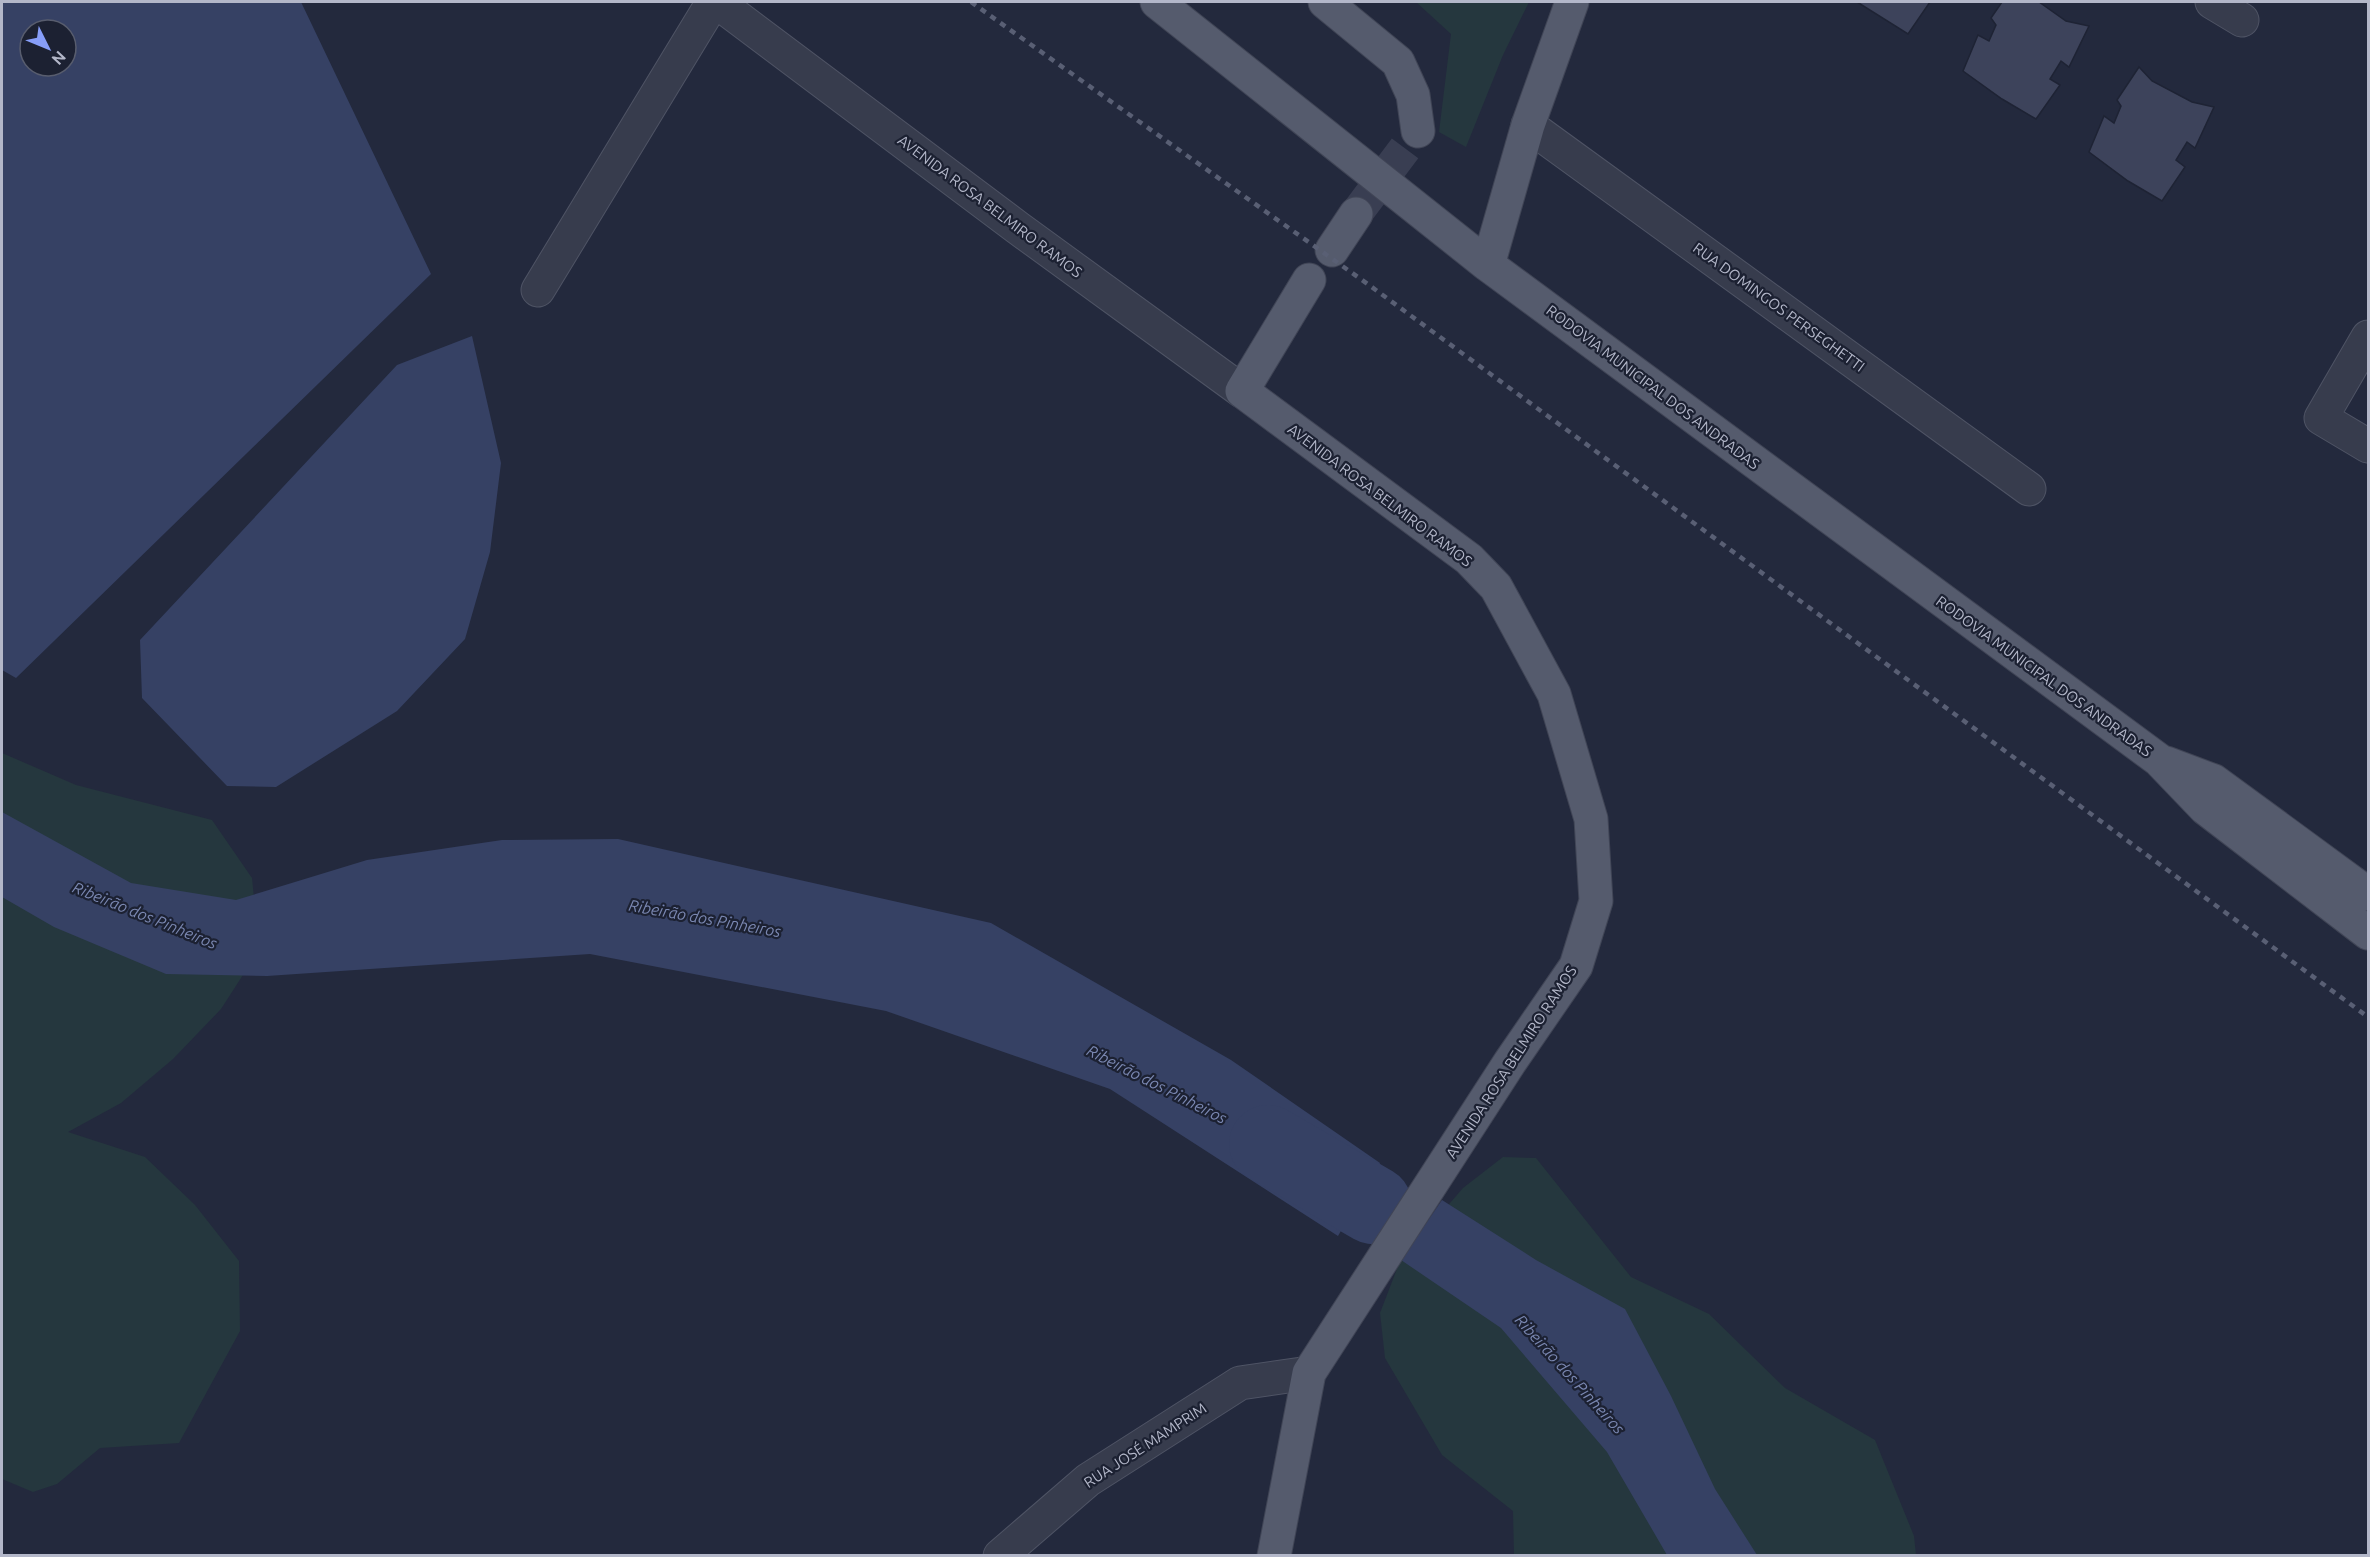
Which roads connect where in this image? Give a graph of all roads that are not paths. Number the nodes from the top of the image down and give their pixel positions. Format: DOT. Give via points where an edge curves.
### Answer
graph roads {
  1 [pos="715,2"];
  2 [pos="1157,2"];
  3 [pos="1325,2"];
  4 [pos="1572,2"];
  5 [pos="2212,2"];
  6 [pos="2242,20"];
  7 [pos="1528,125"];
  8 [pos="1418,131"];
  9 [pos="1356,214"];
  10 [pos="1332,250"];
  11 [pos="1488,265"];
  12 [pos="1309,280"];
  13 [pos="538,290"];
  14 [pos="2368,337"];
  15 [pos="1242,391"];
  16 [pos="2368,446"];
  17 [pos="2029,489"];
  18 [pos="2159,760"];
  19 [pos="2368,894"];
  20 [pos="2368,933"];
  21 [pos="1309,1373"];
  22 [pos="1000,1556"];
  23 [pos="1274,1556"];
  1 -- 13 [label="street"];
  1 -- 15 [label="street, AVENIDA ROSA BELMIRO RAMOS"];
  2 -- 11 [label="main road, RODOVIA MUNICIPAL DOS ANDRADAS"];
  3 -- 8 [label="main road" via="1398,62 1413,95"];
  4 -- 7 [label="main road"];
  5 -- 6 [label="street"];
  7 -- 11 [label="main road"];
  7 -- 17 [label="street, RUA DOMINGOS PERSEGHETTI"];
  9 -- 10 [label="main road"];
  11 -- 18 [label="main road, RODOVIA MUNICIPAL DOS ANDRADAS"];
  12 -- 15 [label="main road"];
  14 -- 16 [label="street" via="2321,418"];
  15 -- 21 [label="main road, AVENIDA ROSA BELMIRO RAMOS" via="1469,560 1496,587 1554,694 1591,819 1596,901 1576,966"];
  18 -- 19 [label="main road, RODOVIA MUNICIPAL DOS ANDRADAS" via="2214,781"];
  18 -- 20 [label="main road, RODOVIA MUNICIPAL DOS ANDRADAS" via="2205,808"];
  21 -- 22 [label="street, RUA JOSÉ MAMPRIM" via="1240,1383 1088,1480"];
  21 -- 23 [label="main road, AVENIDA ROSA BELMIRO RAMOS"];
}
